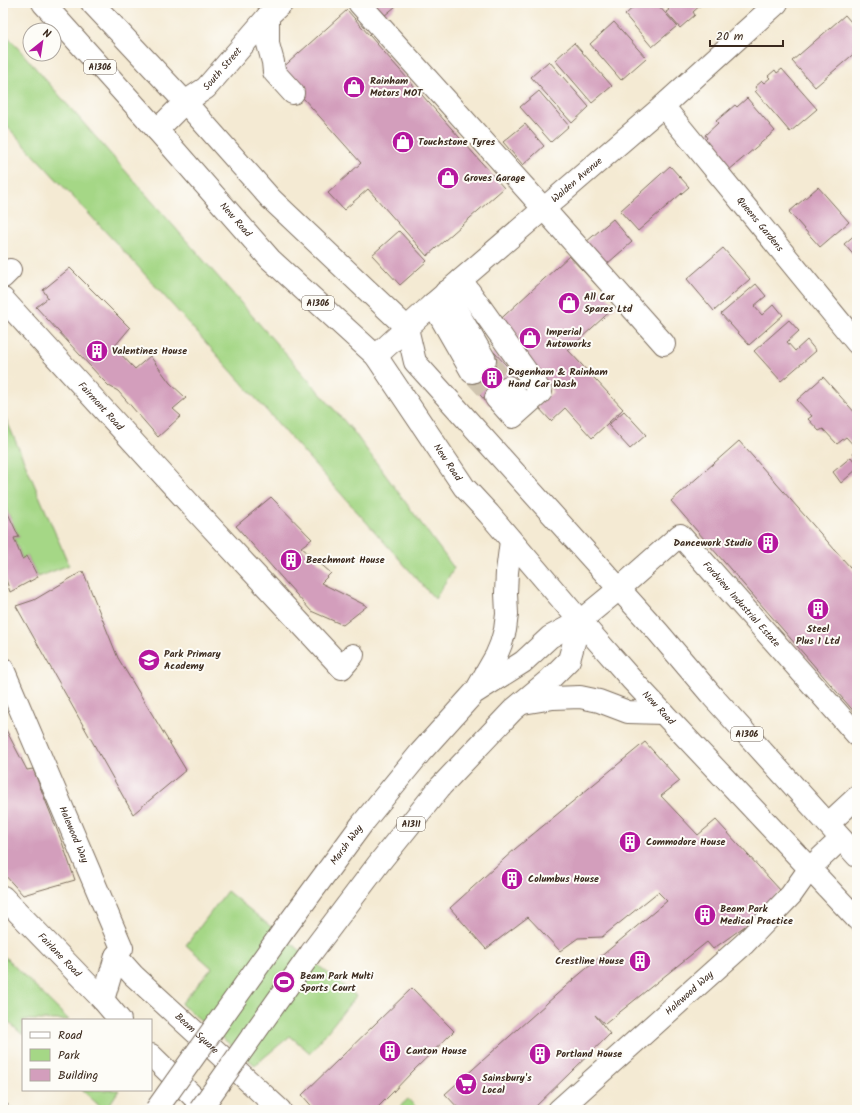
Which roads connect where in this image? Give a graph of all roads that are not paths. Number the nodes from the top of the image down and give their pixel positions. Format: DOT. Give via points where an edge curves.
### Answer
graph roads {
  1 [pos="43,3"];
  2 [pos="92,3"];
  3 [pos="359,3"];
  4 [pos="777,3"];
  5 [pos="275,10"];
  6 [pos="293,93"];
  7 [pos="185,102"];
  8 [pos="663,106"];
  9 [pos="157,130"];
  10 [pos="544,209"];
  11 [pos="447,292"];
  12 [pos="3,299"];
  13 [pos="407,328"];
  14 [pos="857,343"];
  15 [pos="664,344"];
  16 [pos="376,356"];
  17 [pos="478,366"];
  18 [pos="502,393"];
  19 [pos="511,541"];
  20 [pos="619,589"];
  21 [pos="580,621"];
  22 [pos="348,662"];
  23 [pos="3,669"];
  24 [pos="474,693"];
  25 [pos="521,703"];
  26 [pos="662,713"];
  27 [pos="857,735"];
  28 [pos="857,797"];
  29 [pos="835,831"];
  30 [pos="857,856"];
  31 [pos="810,868"];
  32 [pos="3,897"];
  33 [pos="857,919"];
  34 [pos="116,956"];
  35 [pos="112,1011"];
  36 [pos="152,1056"];
  37 [pos="156,1110"];
  38 [pos="200,1110"];
  39 [pos="207,1110"];
  40 [pos="280,1110"];
  41 [pos="559,1110"];
  1 -- 9 [label="main road, New Road / A1306"];
  2 -- 7 [label="main road"];
  3 -- 10 [label="main road"];
  4 -- 8 [label="main road, Walden Avenue"];
  5 -- 6 [label="main road" via="268,44 274,72"];
  5 -- 7 [label="main road, South Street" via="206,88"];
  7 -- 9 [label="main road, South Street"];
  7 -- 13 [label="main road" via="271,199"];
  8 -- 10 [label="main road, Walden Avenue"];
  8 -- 14 [label="main road, Queens Gardens"];
  9 -- 16 [label="main road, New Road / A1306" via="270,259"];
  10 -- 11 [label="main road, Walden Avenue"];
  10 -- 15 [label="main road"];
  11 -- 13 [label="main road, Walden Avenue"];
  11 -- 17 [label="main road"];
  11 -- 18 [label="main road" via="541,392 525,406"];
  12 -- 22 [label="main road, Fairmont Road" via="205,508"];
  13 -- 16 [label="main road, Walden Avenue"];
  13 -- 20 [label="main road, A1306" via="415,362"];
  16 -- 19 [label="main road, New Road / A1306" via="464,487"];
  19 -- 21 [label="main road, New Road / A1306"];
  19 -- 24 [label="main road" via="505,630 496,656"];
  20 -- 21 [label="main road, Marsh Way"];
  20 -- 27 [label="main road, Fordview Industrial Estate" via="680,535"];
  20 -- 29 [label="main road, A1306"];
  21 -- 24 [label="main road, Marsh Way" via="550,637 523,662"];
  21 -- 25 [label="main road, A1311" via="569,660"];
  21 -- 26 [label="main road, New Road / A1306"];
  23 -- 34 [label="main road, Halewood Way" via="122,948"];
  24 -- 37 [label="main road, Marsh Way, bridge" via="420,753 367,818"];
  25 -- 26 [label="main road" via="580,697 600,701 628,712"];
  25 -- 38 [label="main road, A1311, bridge" via="441,786 379,863 311,953"];
  26 -- 31 [label="main road, New Road / A1306"];
  28 -- 29 [label="main road"];
  29 -- 30 [label="main road, A1306"];
  29 -- 31 [label="main road, Halewood Way"];
  31 -- 33 [label="main road, New Road / A1306"];
  31 -- 41 [label="main road, Halewood Way" via="791,895 746,943"];
  32 -- 35 [label="main road, Fairlane Road"];
  34 -- 35 [label="main road, Halewood Way"];
  34 -- 40 [label="main road, Beam Square" via="133,975"];
  36 -- 39 [label="main road"];
}
